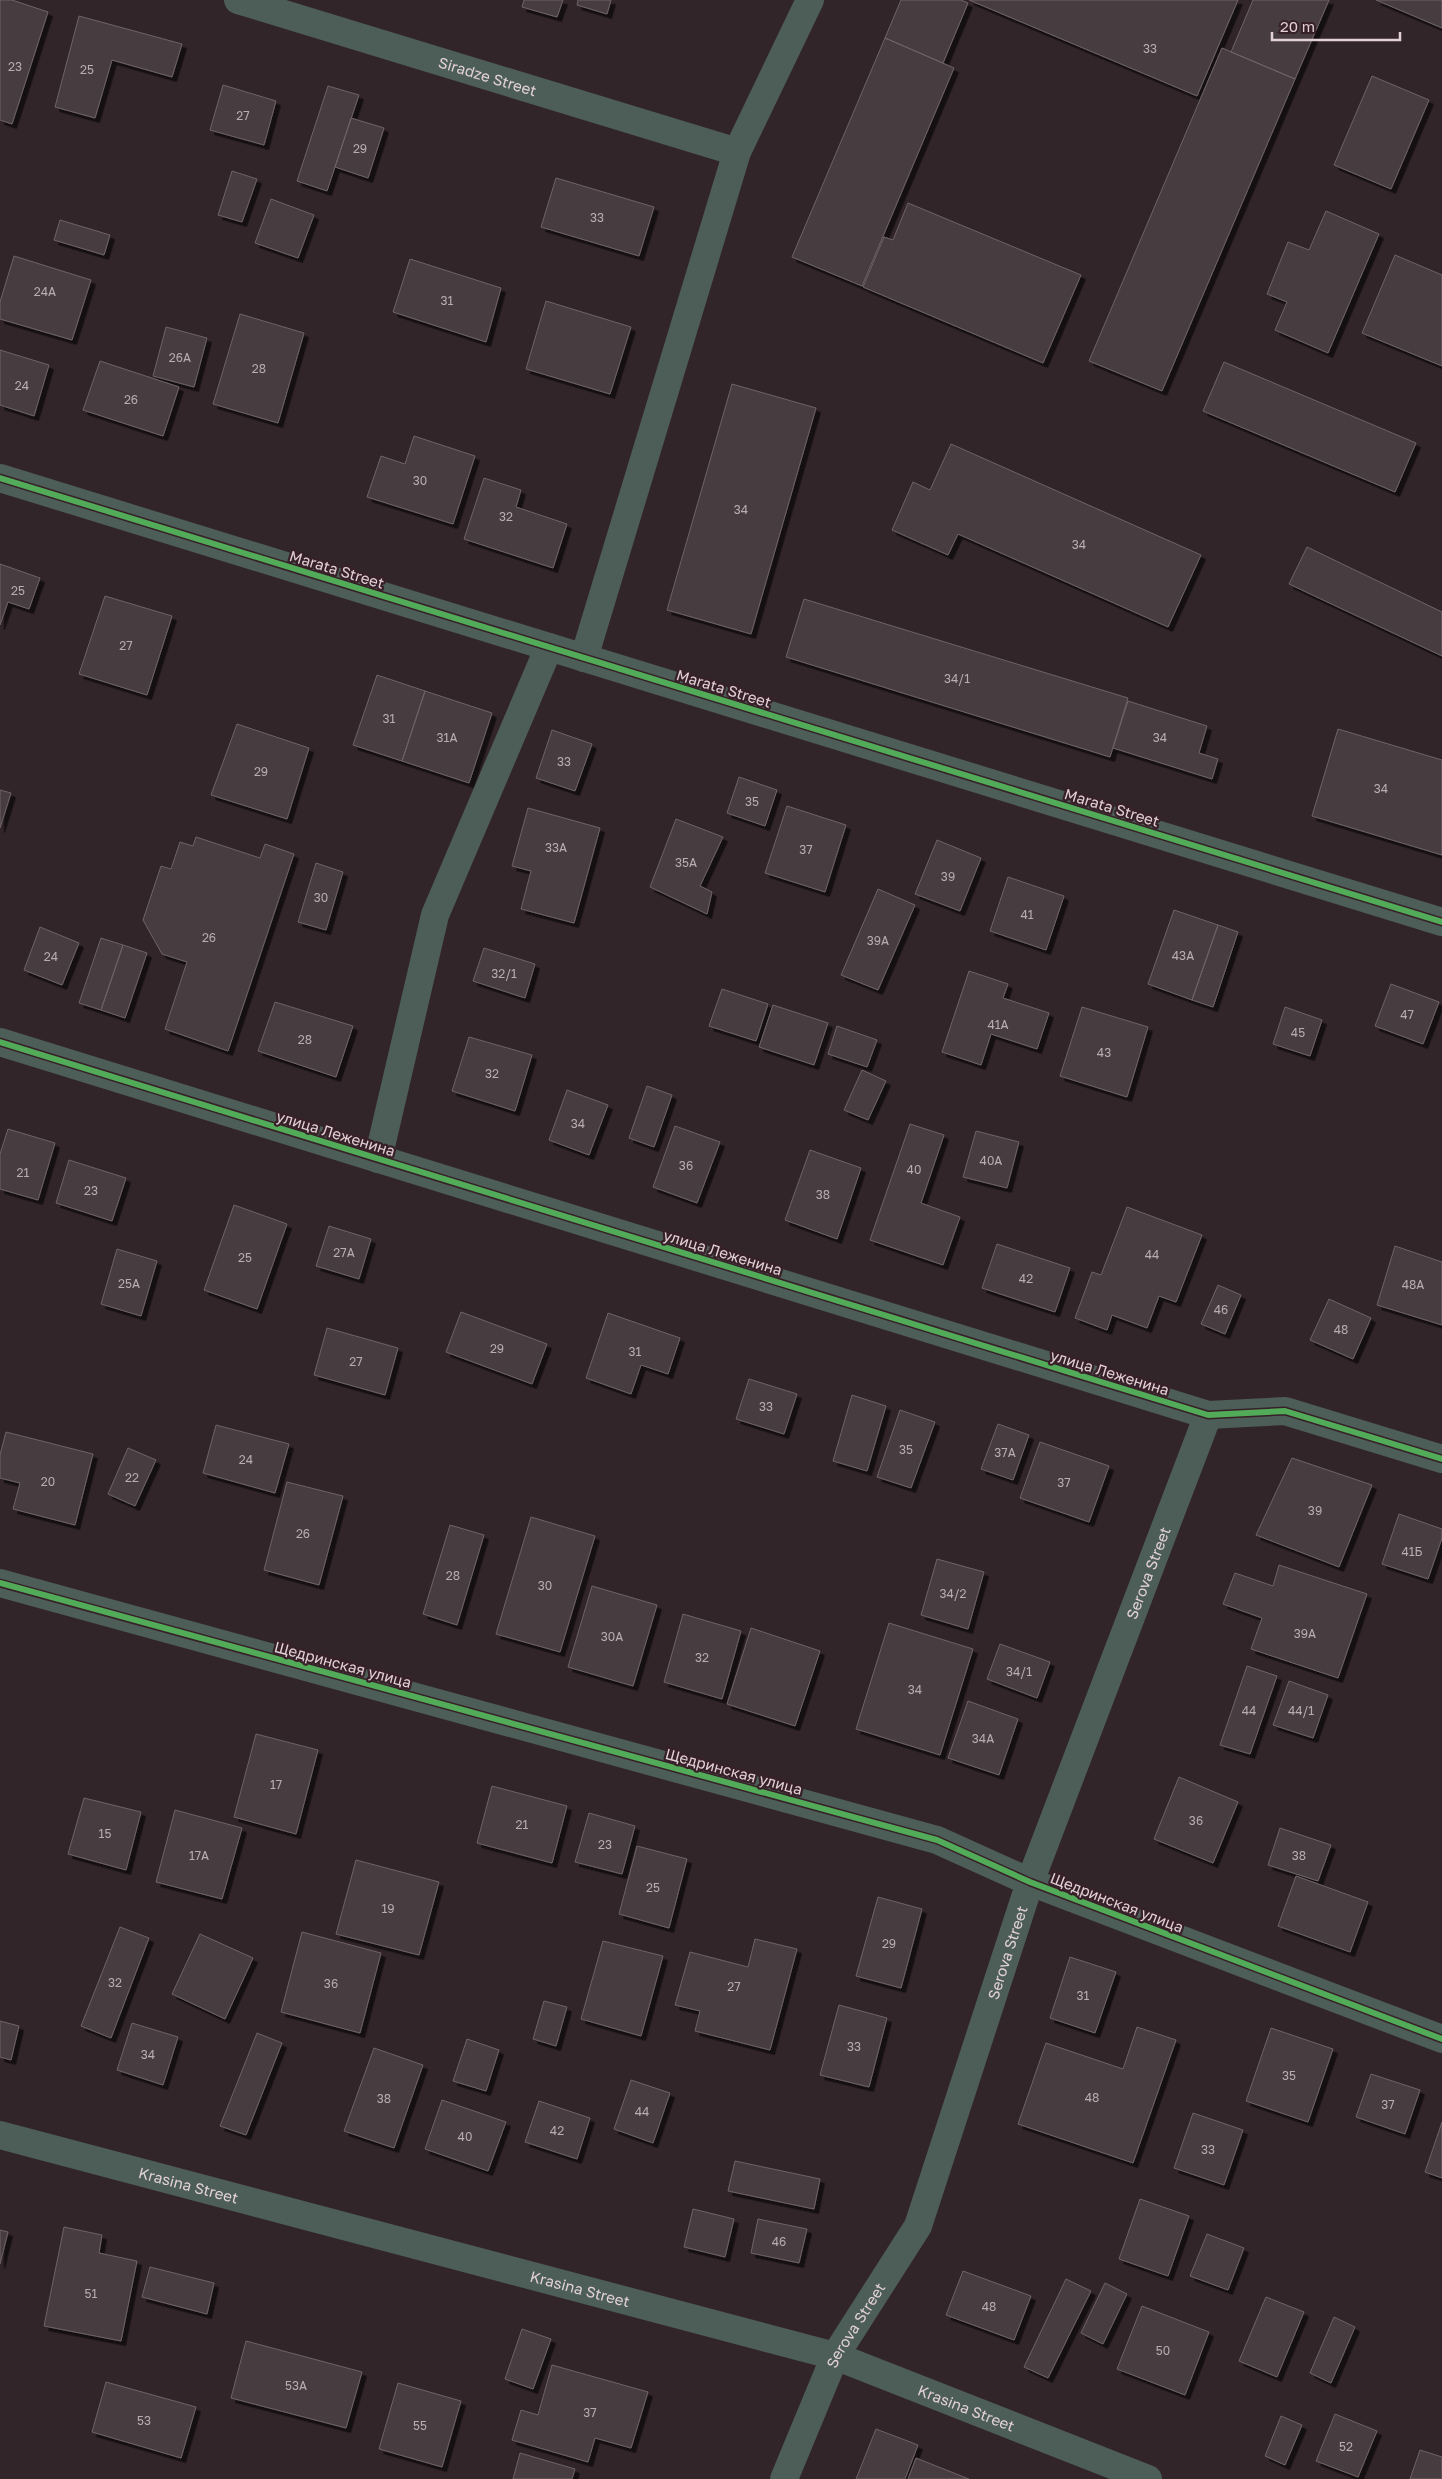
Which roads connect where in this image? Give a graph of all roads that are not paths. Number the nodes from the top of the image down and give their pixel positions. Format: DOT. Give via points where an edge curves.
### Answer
graph roads {
  1 [pos="238,0"];
  2 [pos="810,0"];
  3 [pos="737,152"];
  4 [pos="0,478"];
  5 [pos="549,647"];
  6 [pos="584,658"];
  7 [pos="1442,922"];
  8 [pos="0,1042"];
  9 [pos="378,1159"];
  10 [pos="1208,1415"];
  11 [pos="1442,1459"];
  12 [pos="0,1583"];
  13 [pos="1030,1882"];
  14 [pos="1442,2039"];
  15 [pos="0,2135"];
  16 [pos="835,2356"];
  17 [pos="784,2479"];
  18 [pos="1148,2479"];
  1 -- 3 [label="street, Siradze Street"];
  2 -- 3 [label="street"];
  3 -- 6 [label="street"];
  4 -- 5 [label="street, Marata Street"];
  5 -- 6 [label="street, Marata Street"];
  5 -- 9 [label="street" via="435,915"];
  6 -- 7 [label="street, Marata Street"];
  8 -- 9 [label="street, улица Леженина"];
  9 -- 10 [label="street, улица Леженина"];
  10 -- 11 [label="street, улица Леженина" via="1285,1410"];
  10 -- 13 [label="street, Serova Street"];
  12 -- 13 [label="street, Щедринская улица" via="937,1840"];
  13 -- 14 [label="street, Щедринская улица"];
  13 -- 16 [label="street, Serova Street" via="918,2226"];
  15 -- 16 [label="street, Krasina Street"];
  16 -- 17 [label="street, Serova Street"];
  16 -- 18 [label="street, Krasina Street"];
}
